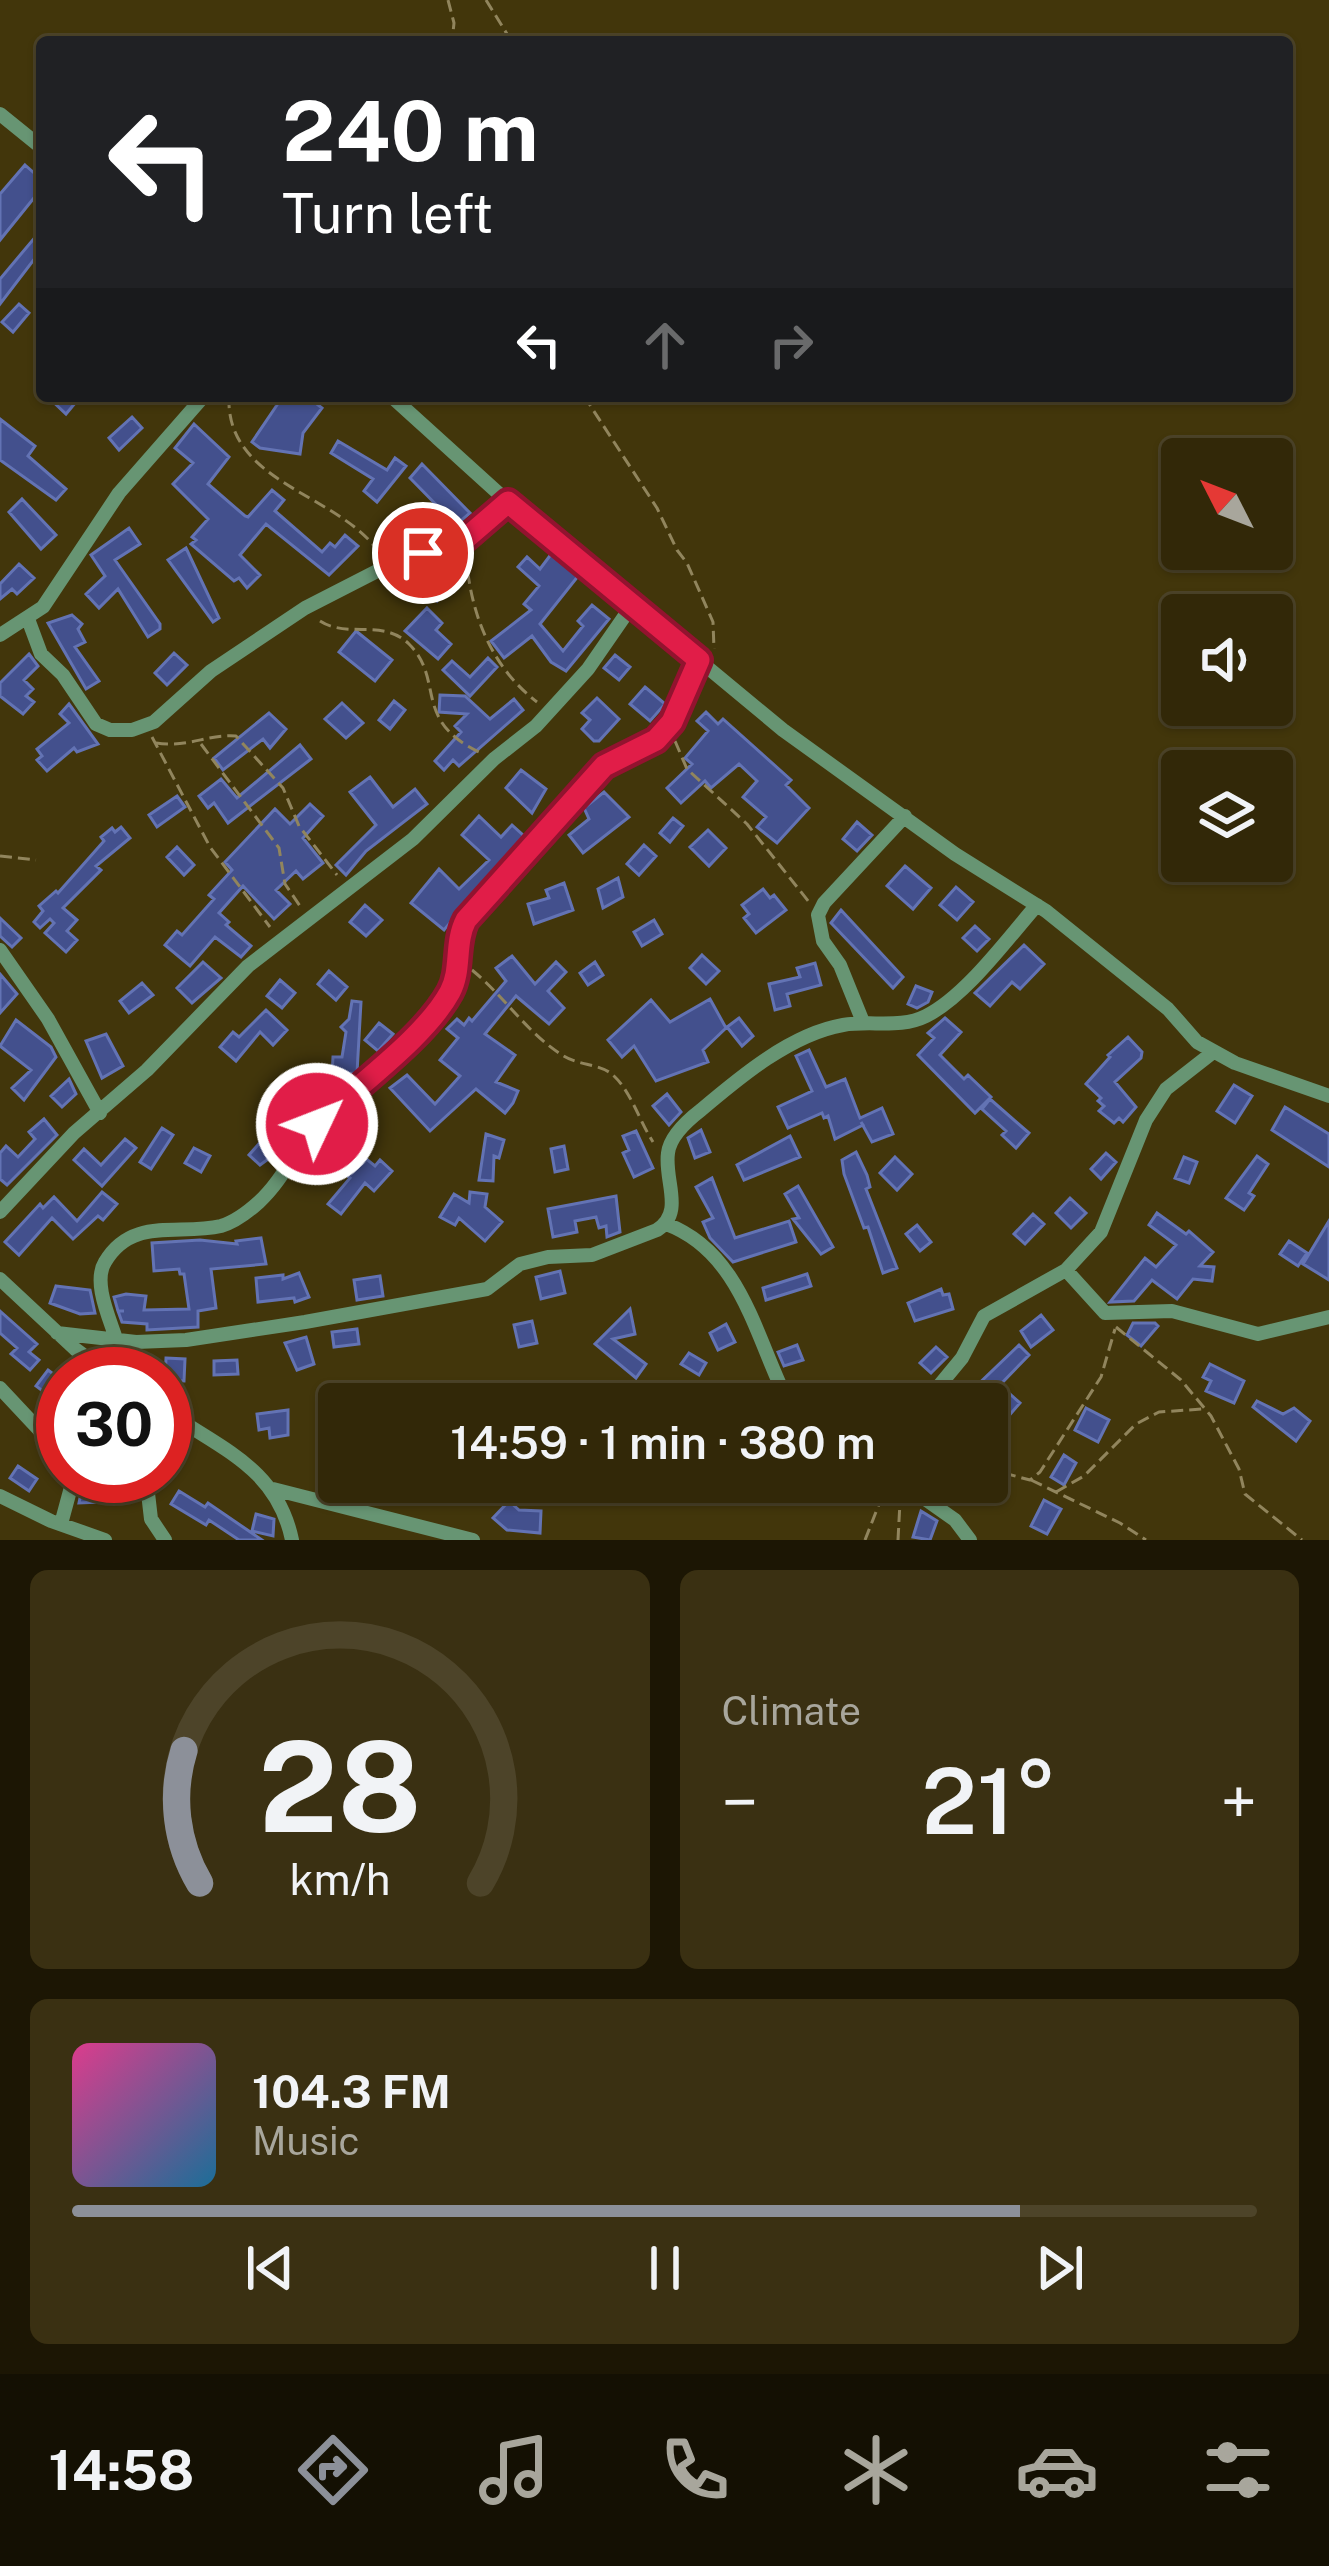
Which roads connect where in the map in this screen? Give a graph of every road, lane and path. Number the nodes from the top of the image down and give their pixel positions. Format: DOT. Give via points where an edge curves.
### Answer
graph roads {
  1 [pos="448,0"];
  2 [pos="486,0"];
  3 [pos="453,36"];
  4 [pos="508,36"];
  5 [pos="0,114"];
  6 [pos="36,143"];
  7 [pos="199,402"];
  8 [pos="229,402"];
  9 [pos="398,402"];
  10 [pos="588,402"];
  11 [pos="508,502"];
  12 [pos="464,540"];
  13 [pos="386,567"];
  14 [pos="633,604"];
  15 [pos="305,608"];
  16 [pos="28,620"];
  17 [pos="0,635"];
  18 [pos="703,664"];
  19 [pos="550,712"];
  20 [pos="672,722"];
  21 [pos="145,725"];
  22 [pos="200,742"];
  23 [pos="156,743"];
  24 [pos="494,759"];
  25 [pos="905,816"];
  26 [pos="0,856"];
  27 [pos="36,860"];
  28 [pos="353,888"];
  29 [pos="1037,905"];
  30 [pos="818,915"];
  31 [pos="311,920"];
  32 [pos="282,941"];
  33 [pos="0,950"];
  34 [pos="457,957"];
  35 [pos="863,1022"];
  36 [pos="1212,1053"];
  37 [pos="1329,1096"];
  38 [pos="100,1113"];
  39 [pos="668,1166"];
  40 [pos="0,1212"];
  41 [pos="666,1224"];
  42 [pos="1066,1270"];
  43 [pos="0,1279"];
  44 [pos="1329,1317"];
  45 [pos="57,1334"];
  46 [pos="117,1342"];
  47 [pos="71,1347"];
  48 [pos="780,1383"];
  49 [pos="941,1383"];
  50 [pos="0,1388"];
  51 [pos="1204,1408"];
  52 [pos="36,1426"];
  53 [pos="192,1427"];
  54 [pos="1008,1474"];
  55 [pos="1030,1480"];
  56 [pos="273,1490"];
  57 [pos="1056,1492"];
  58 [pos="0,1496"];
  59 [pos="64,1503"];
  60 [pos="150,1503"];
  61 [pos="880,1503"];
  62 [pos="900,1503"];
  63 [pos="931,1503"];
  64 [pos="56,1523"];
  65 [pos="44,1540"];
  66 [pos="105,1540"];
  67 [pos="165,1540"];
  68 [pos="292,1540"];
  69 [pos="473,1540"];
  70 [pos="866,1540"];
  71 [pos="898,1540"];
  72 [pos="970,1540"];
  73 [pos="1146,1540"];
  74 [pos="1302,1540"];
  1 -- 3 [label="path"];
  2 -- 4 [label="path"];
  5 -- 6 [label="street"];
  7 -- 16 [label="street" via="119,493 60,586"];
  8 -- 13 [label="path" via="239,441 267,471 368,538"];
  9 -- 11 [label="street"];
  10 -- 18 [label="path" via="707,604 715,630"];
  11 -- 12 [label="street"];
  11 -- 14 [label="street"];
  12 -- 13 [label="street"];
  12 -- 19 [label="path" via="476,618 513,682"];
  13 -- 15 [label="street"];
  14 -- 18 [label="street"];
  14 -- 19 [label="street"];
  15 -- 21 [label="street"];
  15 -- 24 [label="path" via="328,626 384,629 408,643 440,724"];
  16 -- 17 [label="street"];
  16 -- 21 [label="street" via="41,654 96,724"];
  18 -- 20 [label="street"];
  18 -- 25 [label="street"];
  19 -- 24 [label="street"];
  20 -- 30 [label="path" via="687,769 747,824"];
  20 -- 34 [label="street" via="647,747 590,779 466,920"];
  21 -- 23 [label="path"];
  22 -- 23 [label="path"];
  22 -- 28 [label="path" via="231,736 245,745 283,788 311,846"];
  22 -- 31 [label="path" via="284,856 285,884"];
  23 -- 32 [label="path" via="210,847"];
  24 -- 28 [label="street"];
  25 -- 29 [label="street"];
  25 -- 30 [label="street"];
  26 -- 27 [label="path"];
  28 -- 31 [label="street"];
  29 -- 35 [label="street" via="927,1016"];
  29 -- 36 [label="street"];
  30 -- 35 [label="street"];
  31 -- 32 [label="street"];
  32 -- 38 [label="street"];
  33 -- 38 [label="street"];
  34 -- 39 [label="path" via="538,1037 566,1058 610,1072"];
  34 -- 46 [label="street" via="440,1006 317,1124 263,1199 225,1225 133,1235 106,1260 101,1279"];
  35 -- 39 [label="street" via="817,1033 737,1082 675,1136"];
  36 -- 37 [label="street"];
  36 -- 42 [label="street" via="1166,1090 1101,1232"];
  38 -- 40 [label="street"];
  39 -- 41 [label="street" via="673,1208"];
  41 -- 46 [label="street" via="612,1250 520,1264 487,1288 228,1334"];
  41 -- 48 [label="street" via="729,1274"];
  42 -- 44 [label="street" via="1105,1313 1172,1311 1258,1334"];
  42 -- 49 [label="street" via="984,1316"];
  43 -- 45 [label="street"];
  45 -- 46 [label="street"];
  45 -- 47 [label="street"];
  50 -- 52 [label="street"];
  51 -- 55 [label="path" via="1116,1327 1101,1377"];
  51 -- 57 [label="path" via="1159,1412 1136,1424"];
  51 -- 74 [label="path" via="1245,1495"];
  53 -- 56 [label="street"];
  54 -- 55 [label="path"];
  55 -- 57 [label="path"];
  56 -- 68 [label="street"];
  56 -- 69 [label="street"];
  57 -- 73 [label="path"];
  58 -- 64 [label="street"];
  59 -- 64 [label="street"];
  60 -- 67 [label="street"];
  61 -- 70 [label="path"];
  62 -- 71 [label="path"];
  63 -- 72 [label="street"];
  64 -- 65 [label="street"];
  64 -- 66 [label="street"];
}
